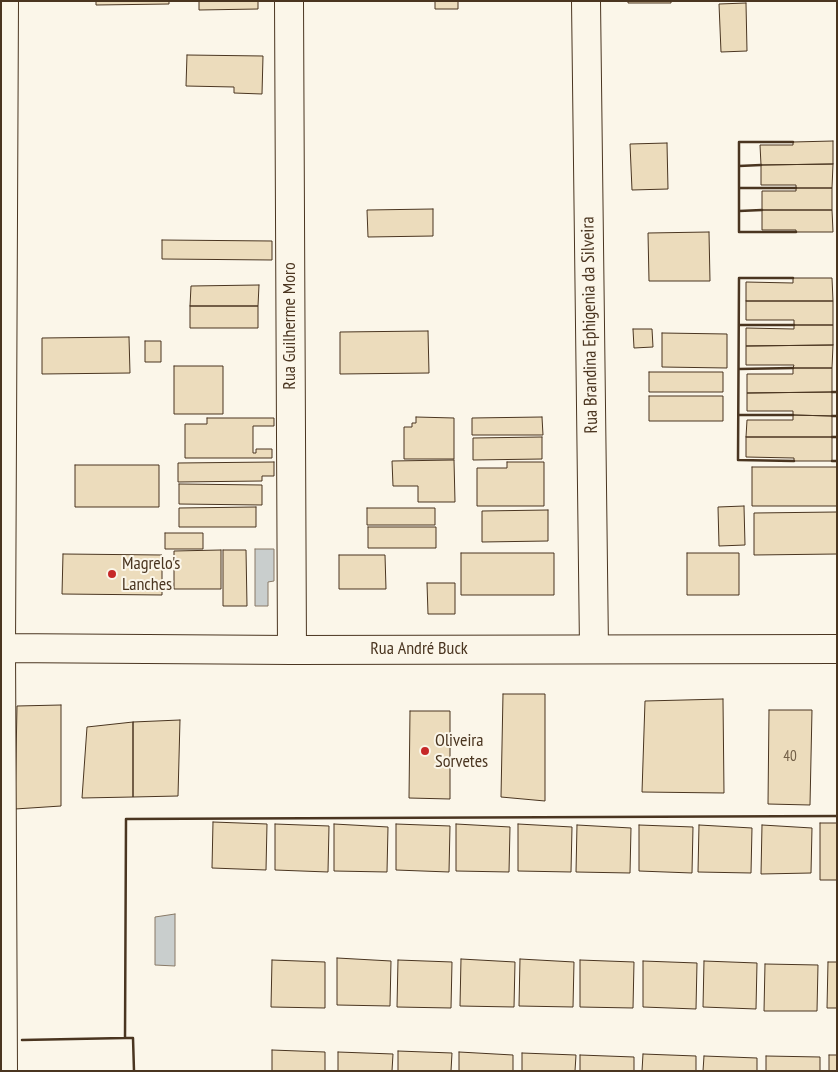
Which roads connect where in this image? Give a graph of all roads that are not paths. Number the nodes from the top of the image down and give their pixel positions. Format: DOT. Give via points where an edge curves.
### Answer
graph roads {
  1 [pos="4,1"];
  2 [pos="289,1"];
  3 [pos="586,1"];
  4 [pos="1,648"];
  5 [pos="594,649"];
  6 [pos="837,649"];
  7 [pos="292,650"];
  8 [pos="3,1071"];
  1 -- 4 [label="street"];
  2 -- 7 [label="street, Rua Guilherme Moro"];
  3 -- 5 [label="street, Rua Brandina Ephigenia da Silveira"];
  4 -- 7 [label="street, Rua André Buck"];
  4 -- 8 [label="street"];
  5 -- 6 [label="street, Rua André Buck"];
  5 -- 7 [label="street, Rua André Buck"];
}
